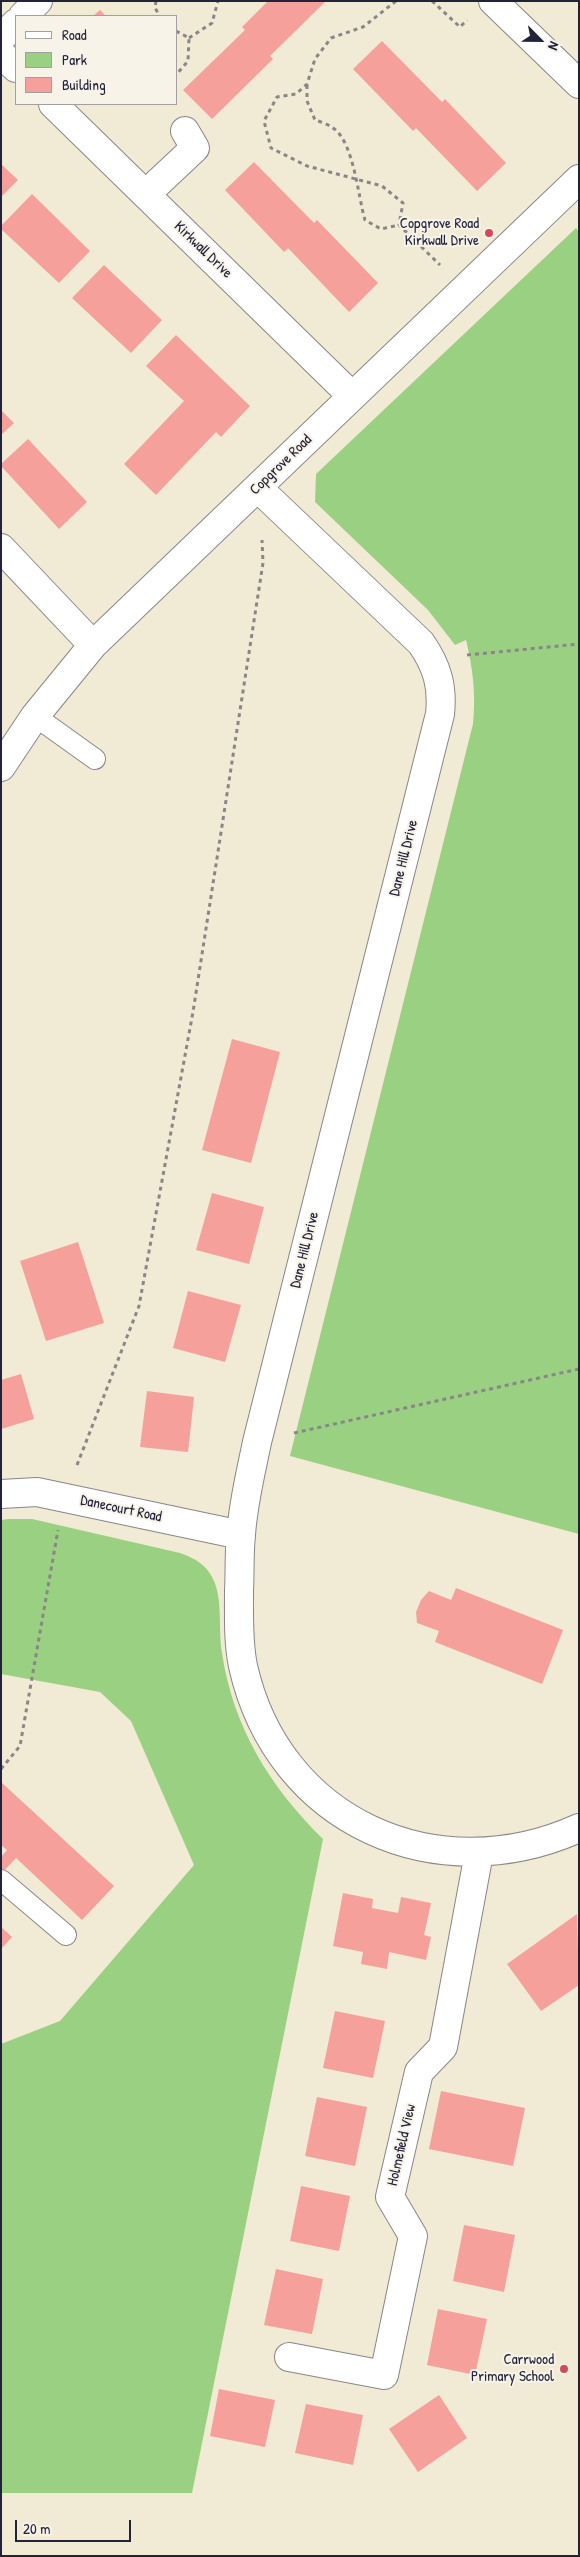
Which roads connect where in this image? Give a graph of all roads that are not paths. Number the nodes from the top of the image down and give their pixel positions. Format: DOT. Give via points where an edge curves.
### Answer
graph roads {
  1 [pos="38,1"];
  2 [pos="483,8"];
  3 [pos="24,15"];
  4 [pos="15,24"];
  5 [pos="1,38"];
  6 [pos="1,54"];
  7 [pos="15,67"];
  8 [pos="579,84"];
  9 [pos="54,105"];
  10 [pos="185,131"];
  11 [pos="579,179"];
  12 [pos="146,194"];
  13 [pos="352,396"];
  14 [pos="258,488"];
  15 [pos="1,548"];
  16 [pos="93,645"];
  17 [pos="35,716"];
  18 [pos="95,759"];
  19 [pos="1,767"];
  20 [pos="1,1494"];
  21 [pos="241,1534"];
  22 [pos="579,1828"];
  23 [pos="479,1853"];
  24 [pos="1,1880"];
  25 [pos="66,1935"];
  26 [pos="289,2357"];
  1 -- 3 [label="street"];
  2 -- 8 [label="street"];
  4 -- 5 [label="street"];
  6 -- 7 [label="street"];
  9 -- 12 [label="street, Kirkwall Drive"];
  10 -- 12 [label="street" via="195,148"];
  11 -- 13 [label="street, Copgrove Road"];
  12 -- 13 [label="street, Kirkwall Drive"];
  13 -- 14 [label="street, Copgrove Road"];
  14 -- 16 [label="street, Copgrove Road"];
  14 -- 21 [label="street, Dane Hill Drive" via="421,643 432,659 442,695 440,714 257,1442"];
  15 -- 16 [label="street"];
  16 -- 17 [label="street, Copgrove Road"];
  17 -- 18 [label="lane"];
  17 -- 19 [label="street, Copgrove Road"];
  20 -- 21 [label="street, Danecourt Road" via="37,1492"];
  21 -- 23 [label="street, Dane Hill Drive" via="239,1634 243,1664 250,1694 277,1749 316,1795 366,1829 424,1849"];
  22 -- 23 [label="street, Dane Hill Drive" via="534,1845"];
  23 -- 26 [label="street, Holmefield View" via="443,2047 419,2072 390,2197 414,2236 384,2375"];
  24 -- 25 [label="lane"];
}
